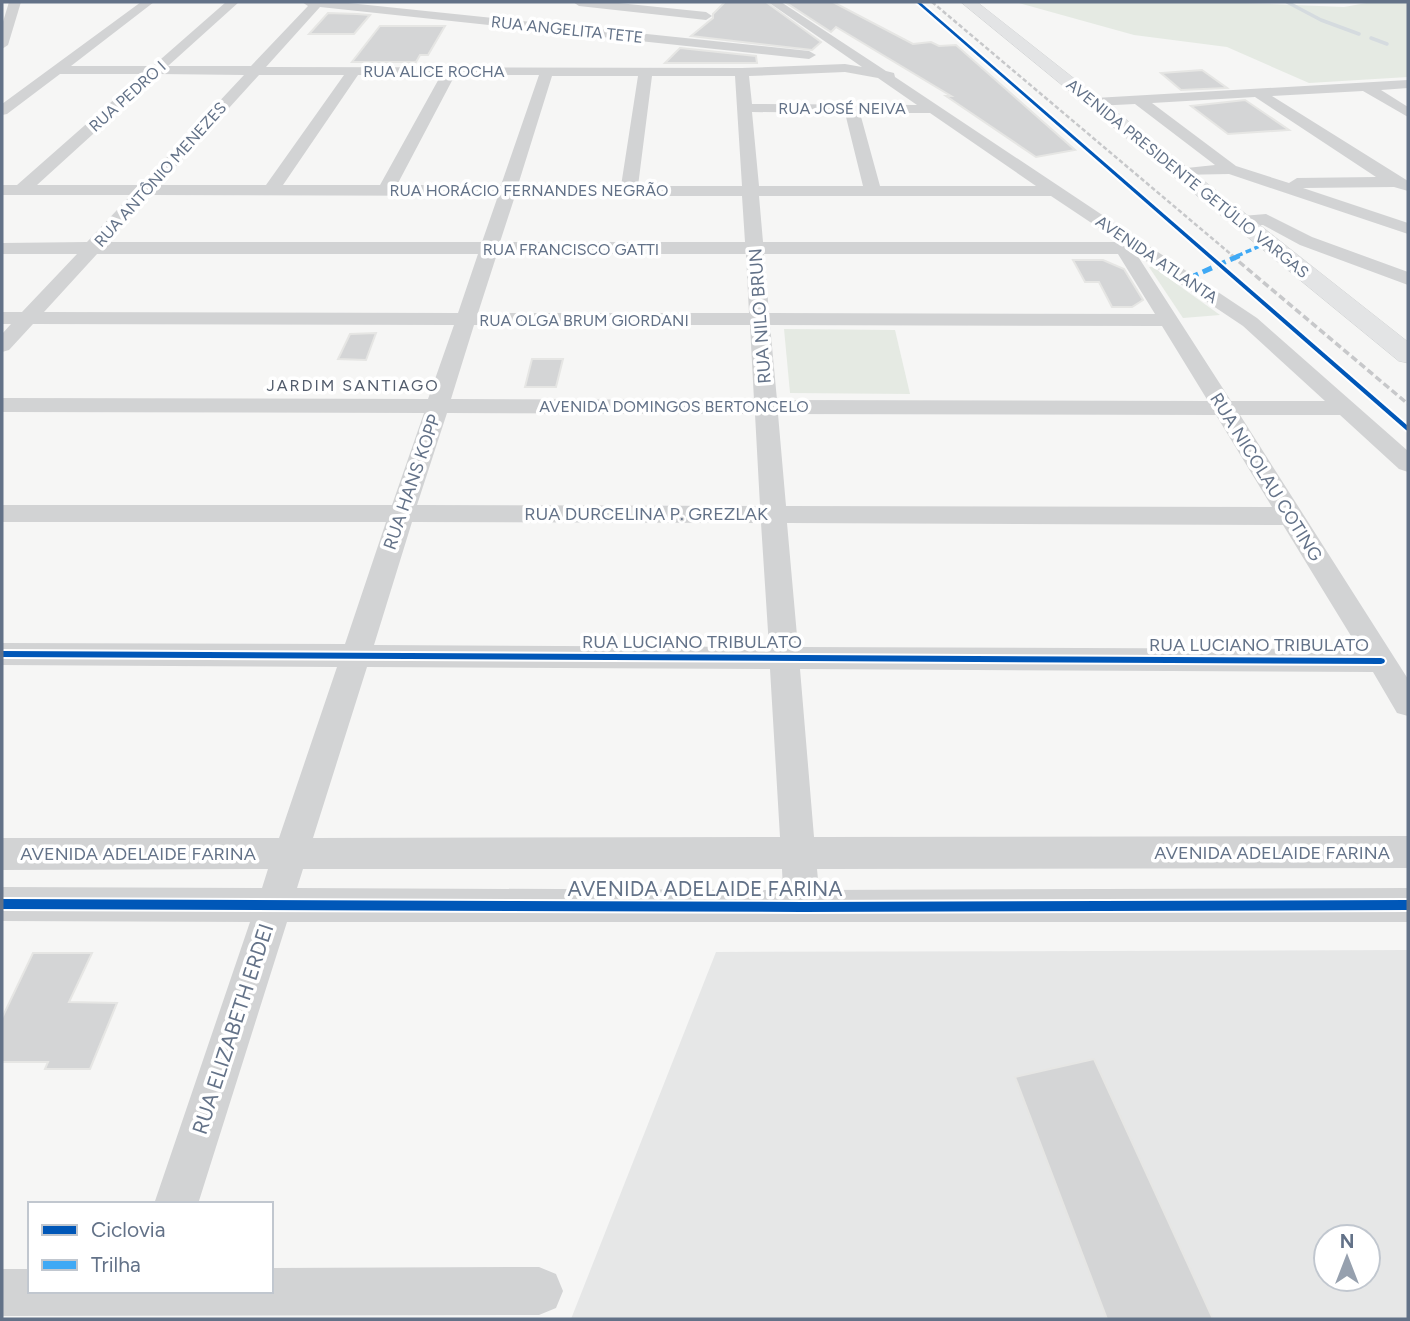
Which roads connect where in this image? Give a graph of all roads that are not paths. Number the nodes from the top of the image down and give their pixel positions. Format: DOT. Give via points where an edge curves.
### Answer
graph roads {
  1 [pos="16,2"];
  2 [pos="148,2"];
  3 [pos="233,2"];
  4 [pos="308,2"];
  5 [pos="317,2"];
  6 [pos="579,2"];
  7 [pos="763,2"];
  8 [pos="774,2"];
  9 [pos="968,2"];
  10 [pos="511,8"];
  11 [pos="491,21"];
  12 [pos="678,41"];
  13 [pos="2,45"];
  14 [pos="859,58"];
  15 [pos="826,59"];
  16 [pos="845,68"];
  17 [pos="58,70"];
  18 [pos="155,70"];
  19 [pos="254,71"];
  20 [pos="354,71"];
  21 [pos="450,71"];
  22 [pos="547,71"];
  23 [pos="646,71"];
  24 [pos="810,71"];
  25 [pos="742,72"];
  26 [pos="889,76"];
  27 [pos="1408,84"];
  28 [pos="1367,86"];
  29 [pos="1258,93"];
  30 [pos="1139,100"];
  31 [pos="1095,103"];
  32 [pos="747,108"];
  33 [pos="852,108"];
  34 [pos="937,109"];
  35 [pos="2,111"];
  36 [pos="1408,113"];
  37 [pos="1230,169"];
  38 [pos="1183,172"];
  39 [pos="1404,183"];
  40 [pos="1284,186"];
  41 [pos="2,190"];
  42 [pos="21,190"];
  43 [pos="145,190"];
  44 [pos="271,190"];
  45 [pos="386,190"];
  46 [pos="629,190"];
  47 [pos="751,190"];
  48 [pos="873,190"];
  49 [pos="507,191"];
  50 [pos="1056,191"];
  51 [pos="1266,219"];
  52 [pos="1242,220"];
  53 [pos="1408,229"];
  54 [pos="2,248"];
  55 [pos="92,248"];
  56 [pos="1132,248"];
  57 [pos="489,249"];
  58 [pos="756,250"];
  59 [pos="1408,279"];
  60 [pos="2,318"];
  61 [pos="26,318"];
  62 [pos="466,320"];
  63 [pos="1167,320"];
  64 [pos="760,321"];
  65 [pos="1382,334"];
  66 [pos="1408,344"];
  67 [pos="2,345"];
  68 [pos="1408,355"];
  69 [pos="2,405"];
  70 [pos="765,406"];
  71 [pos="437,407"];
  72 [pos="1222,407"];
  73 [pos="1346,408"];
  74 [pos="1408,464"];
  75 [pos="2,513"];
  76 [pos="401,514"];
  77 [pos="772,514"];
  78 [pos="1290,516"];
  79 [pos="2,654"];
  80 [pos="355,656"];
  81 [pos="783,658"];
  82 [pos="1381,661"];
  83 [pos="1408,705"];
  84 [pos="1408,852"];
  85 [pos="291,853"];
  86 [pos="2,854"];
  87 [pos="797,855"];
  88 [pos="2,904"];
  89 [pos="274,904"];
  90 [pos="1408,905"];
  91 [pos="802,907"];
  92 [pos="177,1202"];
  93 [pos="539,1291"];
  94 [pos="2,1293"];
  95 [pos="144,1301"];
  1 -- 13 [label="street"];
  2 -- 17 [label="street"];
  3 -- 18 [label="street, RUA PEDRO I"];
  4 -- 5 [label="street, RUA ANGELITA TETE"];
  5 -- 11 [label="street, RUA ANGELITA TETE"];
  5 -- 19 [label="street, RUA ANTÔNIO MENEZES"];
  6 -- 12 [label="street" via="706,16"];
  7 -- 15 [label="street" via="827,45"];
  8 -- 14 [label="street, AVENIDA ATLANTA"];
  9 -- 31 [label="main road, AVENIDA PRESIDENTE GETÚLIO VARGAS"];
  10 -- 11 [label="street"];
  11 -- 12 [label="street, RUA ANGELITA TETE"];
  12 -- 15 [label="street, RUA ANGELITA TETE"];
  14 -- 15 [label="street" via="844,54"];
  14 -- 16 [label="street" via="861,65"];
  14 -- 26 [label="street, AVENIDA ATLANTA"];
  15 -- 16 [label="street"];
  15 -- 24 [label="street, RUA ALICE ROCHA"];
  16 -- 24 [label="street, RUA ALICE ROCHA"];
  16 -- 26 [label="street, AVENIDA ATLANTA"];
  17 -- 18 [label="street, RUA ALICE ROCHA"];
  17 -- 35 [label="street"];
  18 -- 19 [label="street, RUA ALICE ROCHA"];
  18 -- 42 [label="street, RUA PEDRO I"];
  19 -- 20 [label="street, RUA ALICE ROCHA"];
  19 -- 43 [label="street, RUA ANTÔNIO MENEZES"];
  20 -- 21 [label="street, RUA ALICE ROCHA"];
  20 -- 44 [label="street"];
  21 -- 22 [label="street, RUA ALICE ROCHA"];
  21 -- 45 [label="street"];
  22 -- 23 [label="street, RUA ALICE ROCHA"];
  22 -- 49 [label="street, RUA HANS KOPP"];
  23 -- 25 [label="street, RUA ALICE ROCHA"];
  23 -- 46 [label="street"];
  24 -- 25 [label="street, RUA ALICE ROCHA"];
  25 -- 32 [label="street, RUA NILO BRUN"];
  26 -- 34 [label="street, AVENIDA ATLANTA"];
  27 -- 28 [label="street"];
  28 -- 29 [label="street"];
  28 -- 36 [label="street"];
  29 -- 30 [label="street"];
  29 -- 39 [label="street"];
  30 -- 31 [label="street"];
  30 -- 37 [label="street"];
  31 -- 38 [label="main road, AVENIDA PRESIDENTE GETÚLIO VARGAS"];
  32 -- 33 [label="street, RUA JOSÉ NEIVA"];
  32 -- 47 [label="street, RUA NILO BRUN"];
  33 -- 34 [label="street, RUA JOSÉ NEIVA"];
  33 -- 48 [label="street"];
  34 -- 50 [label="street, AVENIDA ATLANTA"];
  37 -- 38 [label="street"];
  37 -- 40 [label="street"];
  38 -- 52 [label="main road, AVENIDA PRESIDENTE GETÚLIO VARGAS"];
  39 -- 40 [label="street"];
  40 -- 51 [label="street" via="1286,198 1266,210"];
  40 -- 53 [label="street"];
  41 -- 42 [label="street, RUA HORÁCIO FERNANDES NEGRÃO"];
  42 -- 43 [label="street, RUA HORÁCIO FERNANDES NEGRÃO"];
  43 -- 44 [label="street, RUA HORÁCIO FERNANDES NEGRÃO"];
  43 -- 55 [label="street, RUA ANTÔNIO MENEZES"];
  44 -- 45 [label="street, RUA HORÁCIO FERNANDES NEGRÃO"];
  45 -- 49 [label="street, RUA HORÁCIO FERNANDES NEGRÃO"];
  46 -- 47 [label="street, RUA HORÁCIO FERNANDES NEGRÃO"];
  46 -- 49 [label="street, RUA HORÁCIO FERNANDES NEGRÃO"];
  47 -- 48 [label="street, RUA HORÁCIO FERNANDES NEGRÃO"];
  47 -- 58 [label="street, RUA NILO BRUN"];
  48 -- 50 [label="street, RUA HORÁCIO FERNANDES NEGRÃO"];
  49 -- 57 [label="street, RUA HANS KOPP"];
  50 -- 56 [label="street, AVENIDA ATLANTA"];
  51 -- 52 [label="street"];
  51 -- 59 [label="street" via="1306,241"];
  52 -- 65 [label="main road, AVENIDA PRESIDENTE GETÚLIO VARGAS"];
  54 -- 55 [label="street, RUA FRANCISCO GATTI"];
  55 -- 57 [label="street, RUA FRANCISCO GATTI"];
  55 -- 61 [label="street, RUA ANTÔNIO MENEZES"];
  56 -- 58 [label="street, RUA FRANCISCO GATTI"];
  56 -- 63 [label="street, RUA NICOLAU COTING"];
  56 -- 73 [label="street, AVENIDA ATLANTA" via="1250,321"];
  57 -- 58 [label="street, RUA FRANCISCO GATTI"];
  57 -- 62 [label="street, RUA HANS KOPP"];
  58 -- 64 [label="street, RUA NILO BRUN"];
  60 -- 61 [label="street, RUA OLGA BRUM GIORDANI"];
  61 -- 62 [label="street, RUA OLGA BRUM GIORDANI"];
  61 -- 67 [label="street, RUA ANTÔNIO MENEZES"];
  62 -- 64 [label="street, RUA OLGA BRUM GIORDANI"];
  62 -- 71 [label="street, RUA HANS KOPP"];
  63 -- 64 [label="street, RUA OLGA BRUM GIORDANI"];
  63 -- 72 [label="street, RUA NICOLAU COTING"];
  64 -- 70 [label="street, RUA NILO BRUN"];
  65 -- 66 [label="street"];
  65 -- 68 [label="main road, AVENIDA PRESIDENTE GETÚLIO VARGAS"];
  69 -- 71 [label="street, AVENIDA DOMINGOS BERTONCELO"];
  70 -- 71 [label="street, AVENIDA DOMINGOS BERTONCELO"];
  70 -- 72 [label="street, AVENIDA DOMINGOS BERTONCELO"];
  70 -- 77 [label="street, RUA NILO BRUN"];
  71 -- 76 [label="street, RUA HANS KOPP"];
  72 -- 73 [label="street, AVENIDA DOMINGOS BERTONCELO"];
  72 -- 78 [label="street, RUA NICOLAU COTING"];
  73 -- 74 [label="street, AVENIDA ATLANTA"];
  75 -- 76 [label="street, RUA DURCELINA P. GREZLAK"];
  76 -- 77 [label="street, RUA DURCELINA P. GREZLAK"];
  76 -- 80 [label="street, RUA HANS KOPP"];
  77 -- 78 [label="street, RUA DURCELINA P. GREZLAK"];
  77 -- 81 [label="street, RUA NILO BRUN"];
  78 -- 82 [label="street, RUA NICOLAU COTING"];
  79 -- 80 [label="street, RUA LUCIANO TRIBULATO"];
  80 -- 81 [label="street, RUA LUCIANO TRIBULATO"];
  80 -- 85 [label="street, RUA HANS KOPP"];
  81 -- 82 [label="street, RUA LUCIANO TRIBULATO"];
  81 -- 87 [label="street, RUA NILO BRUN"];
  82 -- 83 [label="street, RUA NICOLAU COTING"];
  84 -- 87 [label="street, AVENIDA ADELAIDE FARINA"];
  85 -- 86 [label="street, AVENIDA ADELAIDE FARINA"];
  85 -- 87 [label="street, AVENIDA ADELAIDE FARINA"];
  85 -- 89 [label="street, RUA ELIZABETH ERDEI"];
  87 -- 91 [label="street, RUA NILO BRUN"];
  88 -- 89 [label="street, AVENIDA ADELAIDE FARINA"];
  89 -- 91 [label="street, AVENIDA ADELAIDE FARINA"];
  89 -- 92 [label="street, RUA ELIZABETH ERDEI"];
  90 -- 91 [label="street, AVENIDA ADELAIDE FARINA"];
  93 -- 95 [label="street"];
  94 -- 95 [label="street"];
}
